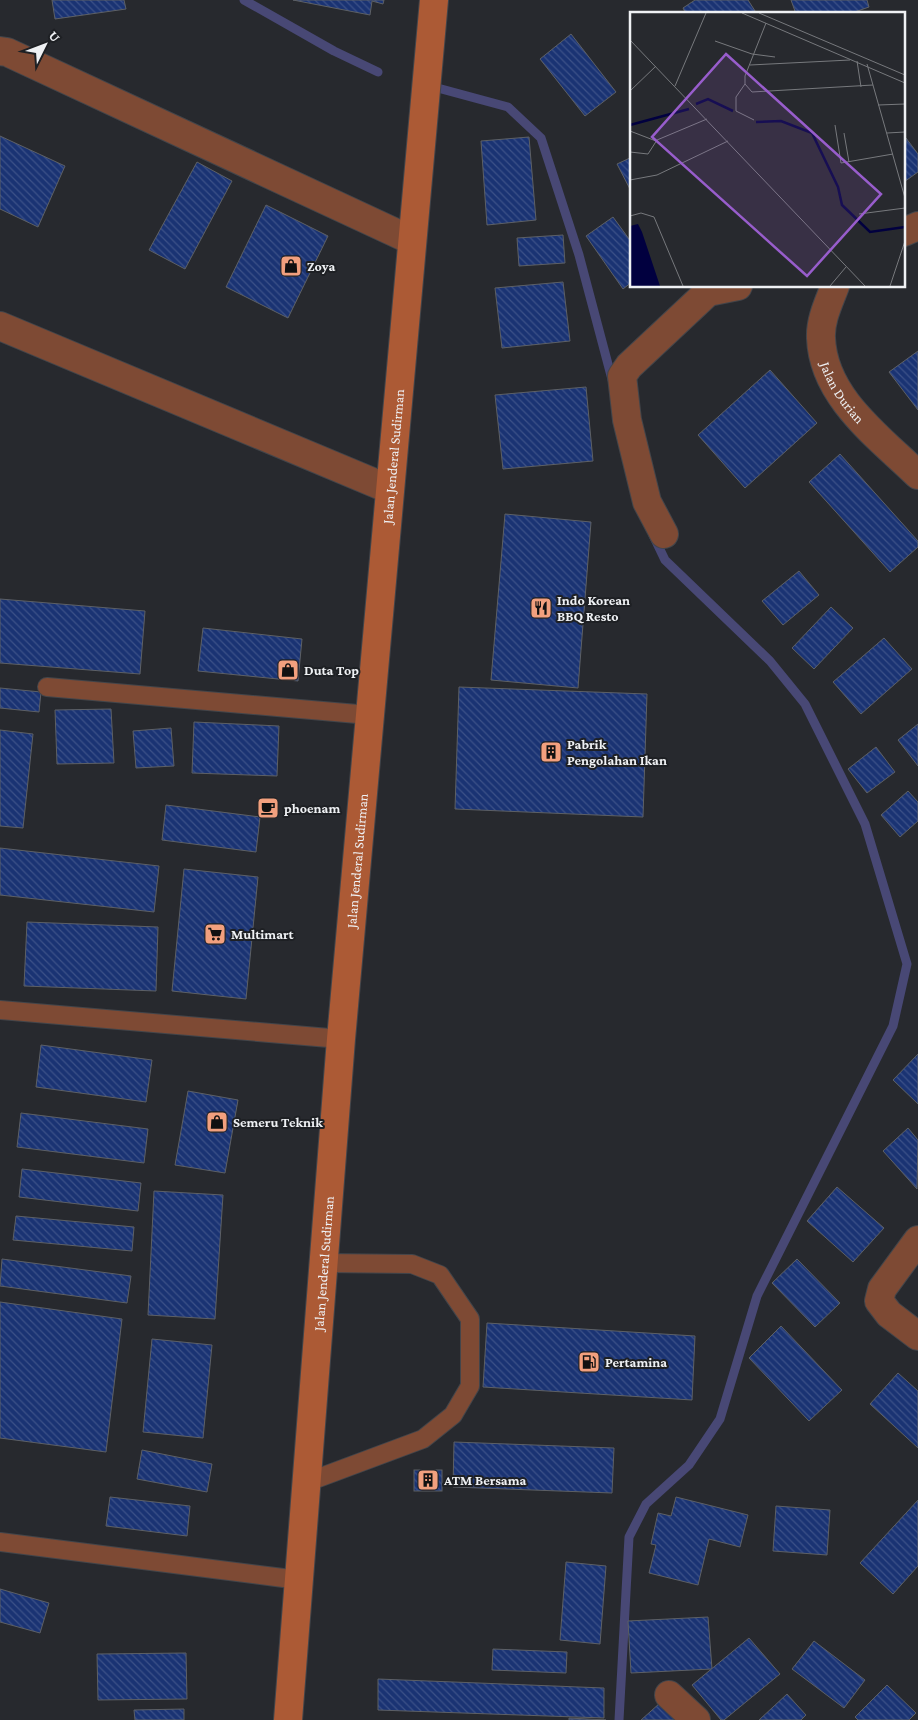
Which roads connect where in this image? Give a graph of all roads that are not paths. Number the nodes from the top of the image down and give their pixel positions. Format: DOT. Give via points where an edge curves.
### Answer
graph roads {
  1 [pos="434,0"];
  2 [pos="0,51"];
  3 [pos="918,226"];
  4 [pos="906,231"];
  5 [pos="411,240"];
  6 [pos="728,288"];
  7 [pos="834,288"];
  8 [pos="0,326"];
  9 [pos="918,475"];
  10 [pos="389,489"];
  11 [pos="664,534"];
  12 [pos="47,687"];
  13 [pos="369,715"];
  14 [pos="0,1010"];
  15 [pos="341,1040"];
  16 [pos="918,1240"];
  17 [pos="323,1263"];
  18 [pos="918,1336"];
  19 [pos="305,1483"];
  20 [pos="0,1542"];
  21 [pos="300,1580"];
  22 [pos="669,1695"];
  23 [pos="288,1720"];
  24 [pos="696,1720"];
  1 -- 5 [label="main road, Jalan Jenderal Sudirman"];
  2 -- 5 [label="street"];
  3 -- 4 [label="street"];
  5 -- 10 [label="main road, Jalan Jenderal Sudirman"];
  6 -- 11 [label="street" via="708,292 622,376 627,420 647,502"];
  7 -- 9 [label="street, Jalan Durian" via="820,336 825,365 834,385 852,410"];
  8 -- 10 [label="street"];
  10 -- 13 [label="main road, Jalan Jenderal Sudirman"];
  12 -- 13 [label="lane"];
  13 -- 15 [label="main road, Jalan Jenderal Sudirman"];
  14 -- 15 [label="lane"];
  15 -- 17 [label="main road, Jalan Jenderal Sudirman"];
  16 -- 18 [label="street" via="882,1289 879,1301 888,1314"];
  17 -- 19 [label="main road, Jalan Jenderal Sudirman"];
  17 -- 19 [label="lane" via="412,1264 440,1275 470,1319 470,1386 453,1415 423,1439"];
  19 -- 21 [label="main road, Jalan Jenderal Sudirman"];
  20 -- 21 [label="lane"];
  21 -- 23 [label="main road, Jalan Jenderal Sudirman"];
  22 -- 24 [label="street"];
}
